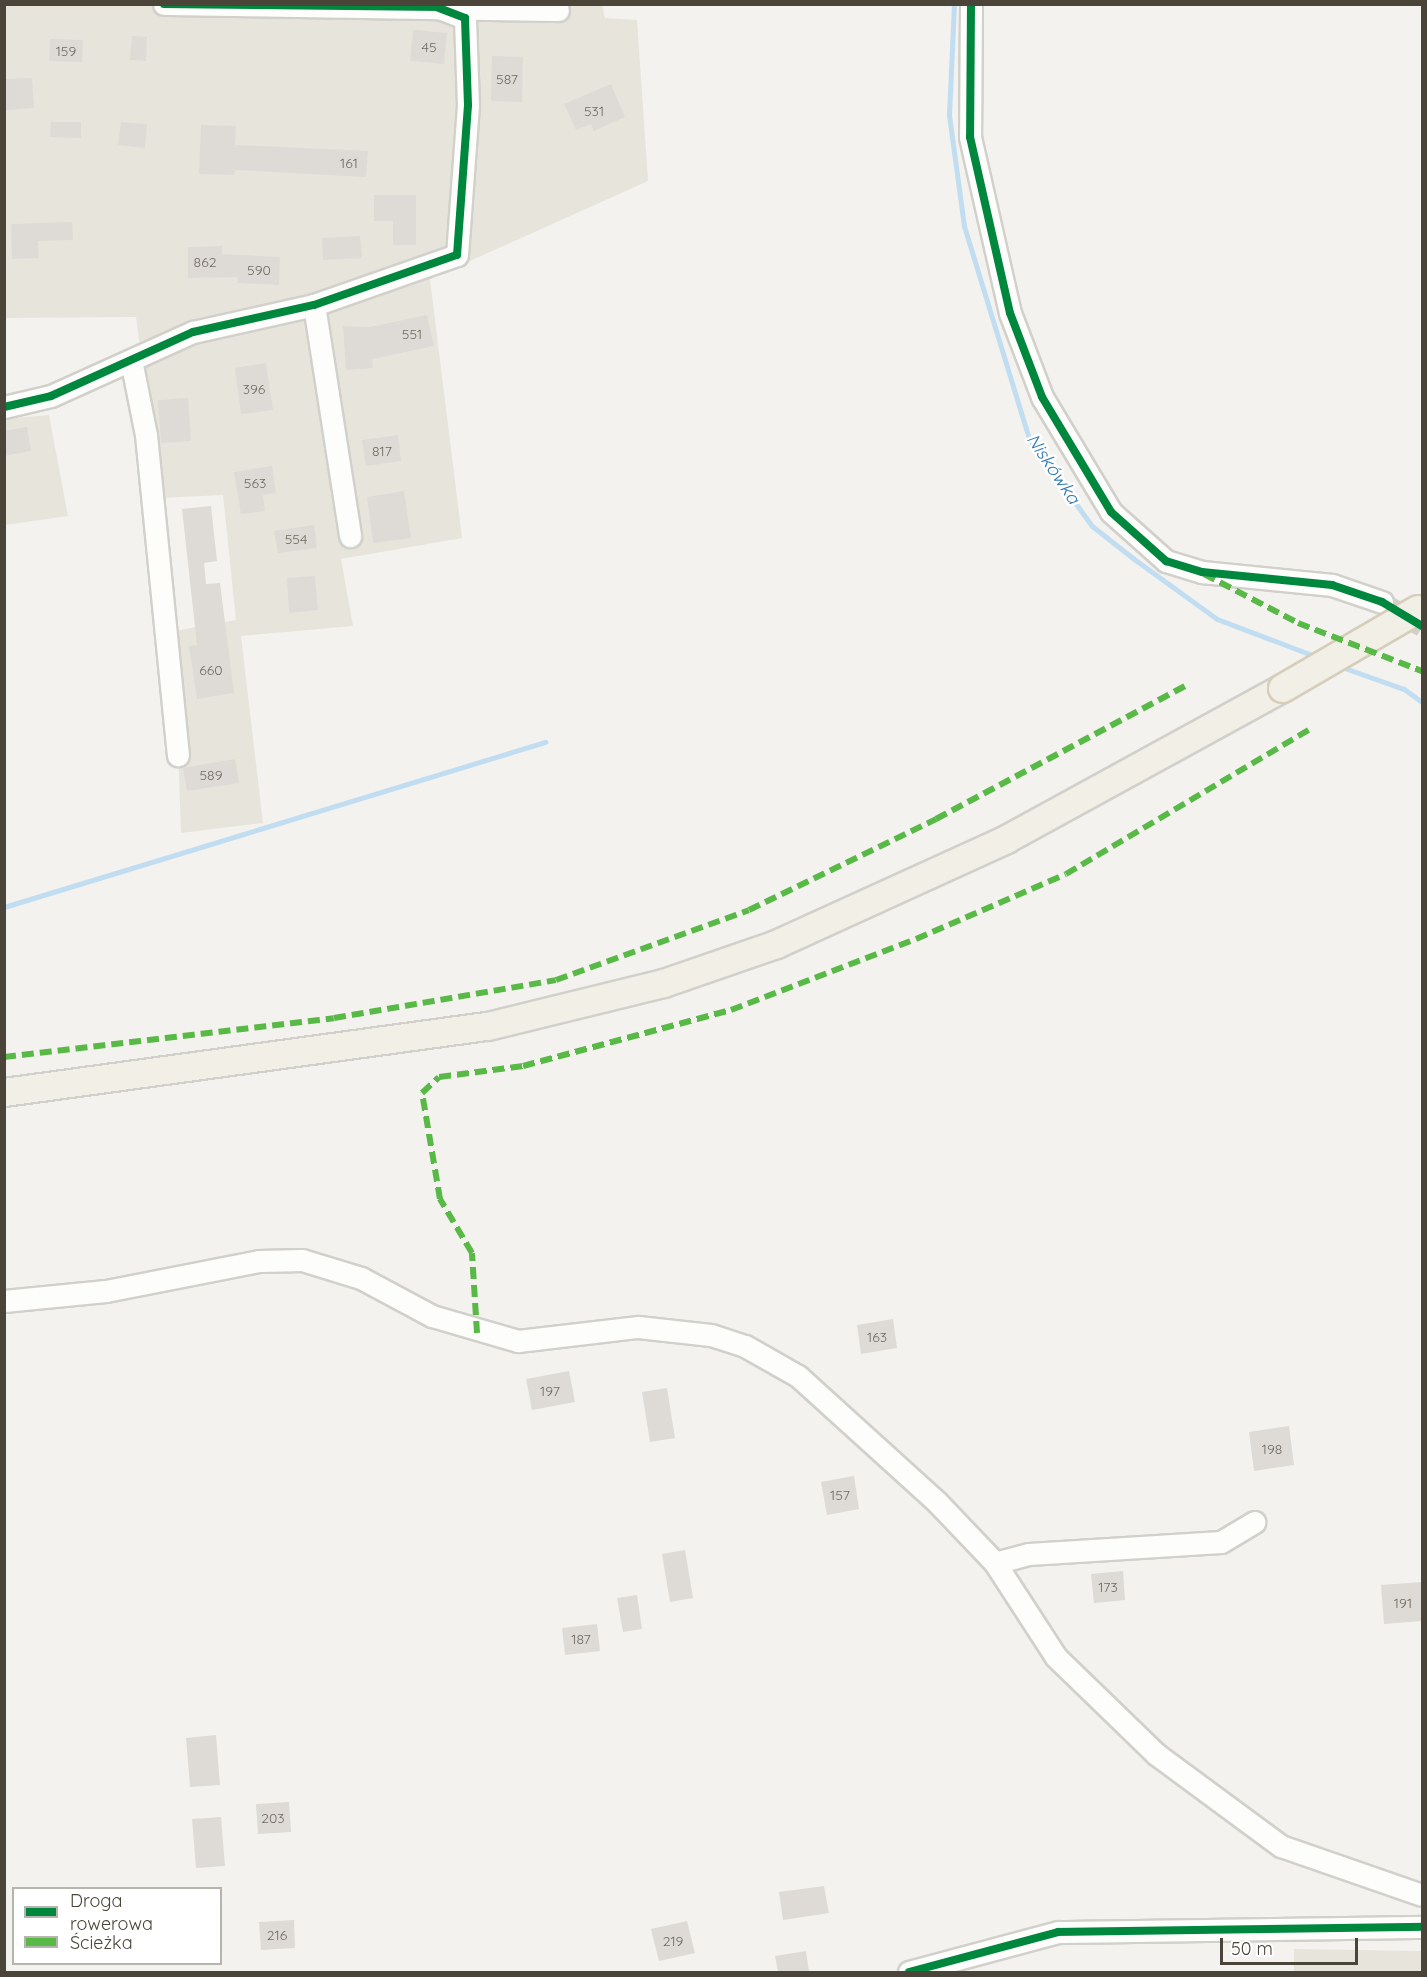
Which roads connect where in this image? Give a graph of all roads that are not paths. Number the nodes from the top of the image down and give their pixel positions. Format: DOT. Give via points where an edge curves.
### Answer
graph roads {
  1 [pos="164,4"];
  2 [pos="971,4"];
  3 [pos="437,6"];
  4 [pos="558,10"];
  5 [pos="314,305"];
  6 [pos="131,360"];
  7 [pos="4,407"];
  8 [pos="350,536"];
  9 [pos="1382,602"];
  10 [pos="1420,608"];
  11 [pos="178,755"];
  12 [pos="4,1092"];
  13 [pos="4,1301"];
  14 [pos="1254,1522"];
  15 [pos="995,1563"];
  16 [pos="1422,1895"];
  17 [pos="1422,1927"];
  18 [pos="909,1972"];
  1 -- 3 [label="street"];
  2 -- 9 [label="street" via="970,137 1010,313 1041,397 1111,512 1166,561 1202,572 1332,585"];
  3 -- 4 [label="street"];
  3 -- 5 [label="street" via="465,18 468,105 457,255"];
  5 -- 6 [label="street" via="193,332"];
  5 -- 8 [label="street"];
  6 -- 7 [label="street" via="51,396"];
  6 -- 11 [label="street" via="146,435"];
  10 -- 12 [label="main road, bridge" via="1006,839 776,944 663,984 488,1026"];
  13 -- 15 [label="street" via="106,1291 259,1261 302,1260 361,1278 432,1316 518,1341 638,1327 711,1335 745,1346 798,1376 937,1502"];
  14 -- 15 [label="street" via="1221,1542 1029,1554"];
  15 -- 16 [label="street" via="1056,1657 1156,1754 1281,1846"];
  17 -- 18 [label="street" via="1059,1932"];
}
